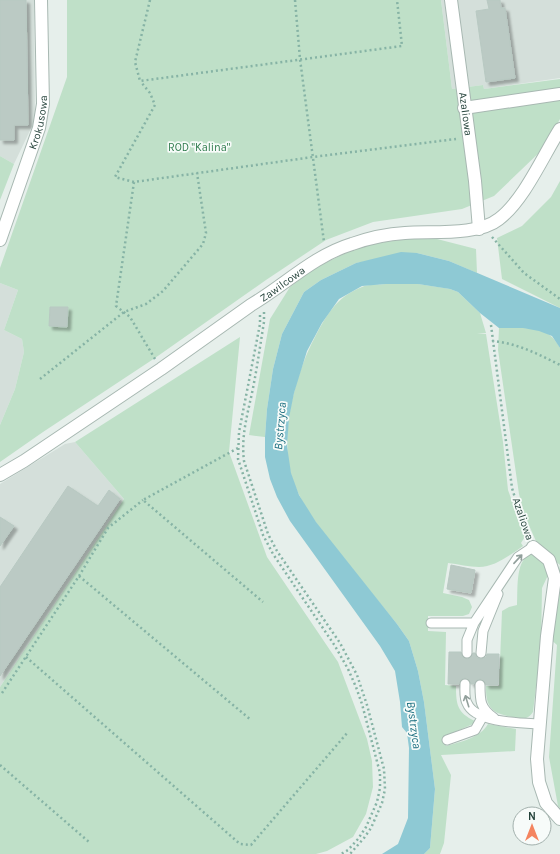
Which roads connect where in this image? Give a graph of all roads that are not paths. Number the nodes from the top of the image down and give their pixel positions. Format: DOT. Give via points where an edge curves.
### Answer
graph roads {
  1 [pos="41,0"];
  2 [pos="451,0"];
  3 [pos="560,94"];
  4 [pos="464,108"];
  5 [pos="560,129"];
  6 [pos="481,228"];
  7 [pos="0,240"];
  8 [pos="0,475"];
  9 [pos="533,547"];
  10 [pos="505,577"];
  11 [pos="431,623"];
  12 [pos="474,623"];
  13 [pos="467,653"];
  14 [pos="481,653"];
  15 [pos="466,684"];
  16 [pos="480,685"];
  17 [pos="483,716"];
  18 [pos="497,720"];
  19 [pos="540,724"];
  20 [pos="447,740"];
  21 [pos="560,819"];
  1 -- 7 [label="street, Krokusowa" via="42,118"];
  2 -- 4 [label="street, Azaliowa"];
  3 -- 4 [label="street"];
  4 -- 6 [label="street, Azaliowa"];
  5 -- 6 [label="street, Zawilcowa" via="509,210 500,219"];
  6 -- 8 [label="street, Zawilcowa" via="379,236 350,244 325,255 161,369"];
  10 -- 9 [label="lane, one-way" via="518,557"];
  9 -- 19 [label="street, Azaliowa" via="549,560 555,578 547,636"];
  10 -- 12 [label="lane"];
  10 -- 14 [label="lane" via="483,631"];
  11 -- 12 [label="lane"];
  12 -- 13 [label="lane" via="467,640"];
  17 -- 15 [label="lane, one-way" via="466,702"];
  16 -- 18 [label="lane" via="481,704"];
  17 -- 18 [label="lane"];
  17 -- 20 [label="lane" via="475,730"];
  18 -- 19 [label="lane"];
  19 -- 21 [label="street, Azaliowa" via="537,759 539,782 546,803"];
}
